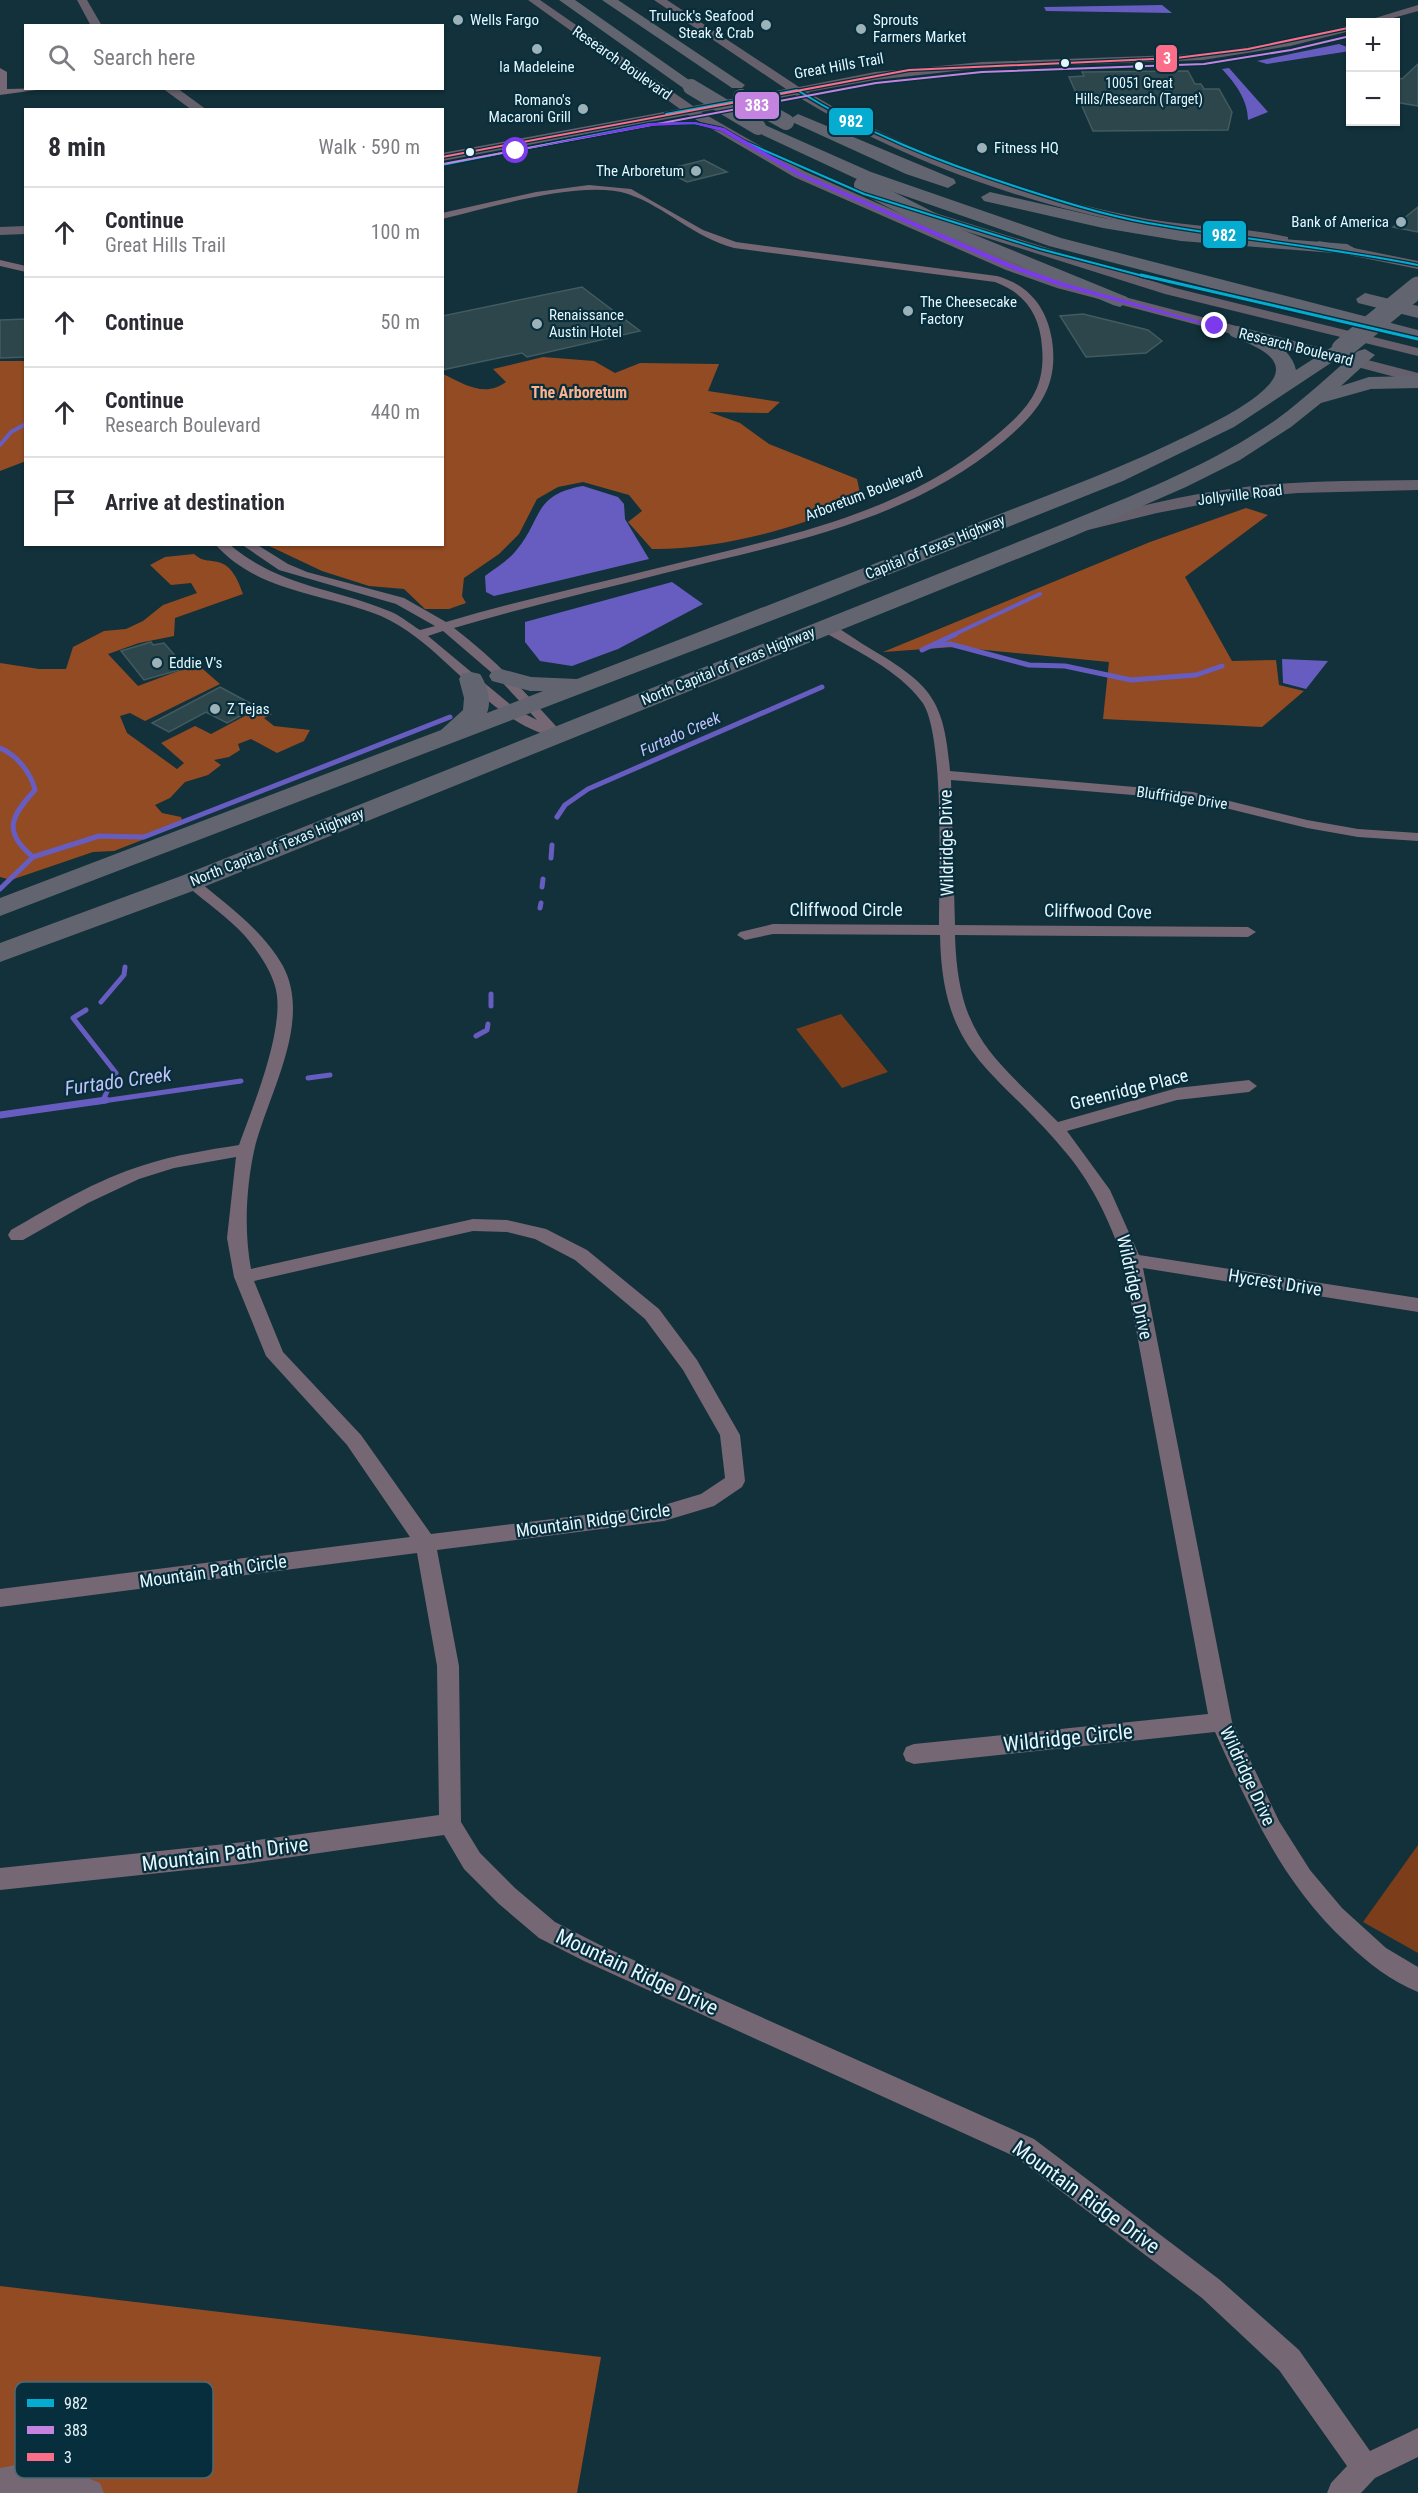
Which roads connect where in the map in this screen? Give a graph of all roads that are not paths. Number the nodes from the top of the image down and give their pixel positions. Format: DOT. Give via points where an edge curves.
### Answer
graph roads {
  1 [pos="82,0"];
  2 [pos="533,0"];
  3 [pos="550,0"];
  4 [pos="566,0"];
  5 [pos="580,0"];
  6 [pos="597,0"];
  7 [pos="609,0"];
  8 [pos="659,0"];
  9 [pos="644,4"];
  10 [pos="1418,8"];
  11 [pos="1418,15"];
  12 [pos="1382,18"];
  13 [pos="1400,20"];
  14 [pos="96,24"];
  15 [pos="1346,29"];
  16 [pos="1346,37"];
  17 [pos="691,54"];
  18 [pos="0,70"];
  19 [pos="667,72"];
  20 [pos="775,75"];
  21 [pos="857,79"];
  22 [pos="725,82"];
  23 [pos="697,86"];
  24 [pos="24,87"];
  25 [pos="844,88"];
  26 [pos="24,89"];
  27 [pos="1,90"];
  28 [pos="171,90"];
  29 [pos="660,90"];
  30 [pos="800,93"];
  31 [pos="671,98"];
  32 [pos="198,108"];
  33 [pos="693,112"];
  34 [pos="833,112"];
  35 [pos="646,122"];
  36 [pos="778,123"];
  37 [pos="725,131"];
  38 [pos="743,141"];
  39 [pos="444,157"];
  40 [pos="824,159"];
  41 [pos="444,165"];
  42 [pos="634,195"];
  43 [pos="990,197"];
  44 [pos="444,216"];
  45 [pos="444,224"];
  46 [pos="24,230"];
  47 [pos="0,231"];
  48 [pos="24,236"];
  49 [pos="0,238"];
  50 [pos="1040,249"];
  51 [pos="1347,249"];
  52 [pos="1191,255"];
  53 [pos="0,263"];
  54 [pos="1418,265"];
  55 [pos="24,269"];
  56 [pos="1418,287"];
  57 [pos="1353,296"];
  58 [pos="1120,301"];
  59 [pos="1418,312"];
  60 [pos="1418,320"];
  61 [pos="1418,328"];
  62 [pos="1238,332"];
  63 [pos="1418,338"];
  64 [pos="1418,352"];
  65 [pos="1349,355"];
  66 [pos="1418,380"];
  67 [pos="1269,396"];
  68 [pos="1309,404"];
  69 [pos="1418,485"];
  70 [pos="1066,531"];
  71 [pos="222,546"];
  72 [pos="250,546"];
  73 [pos="807,598"];
  74 [pos="445,626"];
  75 [pos="826,627"];
  76 [pos="419,635"];
  77 [pos="501,676"];
  78 [pos="471,679"];
  79 [pos="592,682"];
  80 [pos="522,709"];
  81 [pos="556,734"];
  82 [pos="446,738"];
  83 [pos="944,775"];
  84 [pos="1418,837"];
  85 [pos="191,882"];
  86 [pos="0,908"];
  87 [pos="947,929"];
  88 [pos="1248,932"];
  89 [pos="745,935"];
  90 [pos="0,953"];
  91 [pos="1249,1086"];
  92 [pos="1055,1129"];
  93 [pos="246,1150"];
  94 [pos="17,1235"];
  95 [pos="1132,1260"];
  96 [pos="243,1277"];
  97 [pos="1418,1305"];
  98 [pos="425,1542"];
  99 [pos="0,1598"];
  100 [pos="1221,1722"];
  101 [pos="914,1754"];
  102 [pos="450,1824"];
  103 [pos="0,1880"];
  104 [pos="1418,1980"];
  105 [pos="1418,2442"];
  106 [pos="1365,2468"];
  107 [pos="0,2482"];
  108 [pos="90,2493"];
  109 [pos="1341,2493"];
  1 -- 14 [label="main road"];
  2 -- 29 [label="main road, Research Boulevard"];
  3 -- 19 [label="highway" via="621,48"];
  4 -- 19 [label="highway"];
  5 -- 23 [label="highway"];
  6 -- 22 [label="highway"];
  7 -- 17 [label="highway"];
  8 -- 20 [label="main road"];
  9 -- 17 [label="highway" via="686,43"];
  10 -- 12 [label="main road"];
  11 -- 13 [label="main road"];
  15 -- 21 [label="main road, Great Hills Trail" via="1257,50 1194,58 982,65"];
  16 -- 25 [label="main road, Great Hills Trail" via="1214,62 942,73"];
  17 -- 22 [label="highway"];
  18 -- 27 [label="street"];
  19 -- 23 [label="highway"];
  20 -- 21 [label="main road" via="813,82"];
  20 -- 29 [label="main road" via="760,86 706,96"];
  20 -- 30 [label="main road"];
  21 -- 30 [label="main road, Great Hills Trail"];
  22 -- 36 [label="highway, bridge"];
  23 -- 36 [label="highway, bridge"];
  24 -- 27 [label="street"];
  25 -- 30 [label="main road, Great Hills Trail"];
  25 -- 34 [label="main road" via="826,100"];
  26 -- 27 [label="street"];
  28 -- 32 [label="main road"];
  29 -- 31 [label="main road, Research Boulevard"];
  30 -- 33 [label="main road, Great Hills Trail"];
  30 -- 34 [label="main road"];
  31 -- 33 [label="main road, Research Boulevard"];
  31 -- 35 [label="main road" via="667,107"];
  33 -- 35 [label="main road, Great Hills Trail"];
  33 -- 37 [label="main road, Research Boulevard"];
  34 -- 37 [label="main road" via="796,109 765,113 732,122"];
  34 -- 51 [label="main road" via="942,162 1080,207 1175,227"];
  35 -- 37 [label="main road" via="694,123"];
  35 -- 39 [label="main road, Great Hills Trail"];
  35 -- 41 [label="main road, Great Hills Trail"];
  36 -- 40 [label="highway"];
  36 -- 43 [label="highway"];
  36 -- 60 [label="highway" via="993,208"];
  36 -- 61 [label="highway" via="894,180 999,216 1138,257"];
  37 -- 38 [label="main road, Research Boulevard"];
  38 -- 50 [label="main road, Research Boulevard" via="864,194"];
  38 -- 58 [label="main road, Research Boulevard" via="813,181 1011,267"];
  40 -- 58 [label="highway, bridge" via="843,175 953,231"];
  40 -- 63 [label="highway" via="901,190 1055,242"];
  42 -- 44 [label="street, Arboretum Boulevard" via="616,190 582,190"];
  42 -- 45 [label="street, Arboretum Boulevard" via="547,201"];
  42 -- 74 [label="street, Arboretum Boulevard" via="700,232 734,245 975,275 1017,286 1042,315 1048,347 1042,392 1016,424 980,457 945,480 893,504 763,546"];
  43 -- 51 [label="highway" via="1103,224 1181,236"];
  43 -- 52 [label="highway"];
  46 -- 47 [label="main road"];
  48 -- 49 [label="main road"];
  50 -- 63 [label="highway" via="1205,292"];
  50 -- 64 [label="main road, Research Boulevard" via="1170,291"];
  51 -- 54 [label="main road"];
  53 -- 55 [label="street"];
  56 -- 65 [label="highway, North Capital of Texas Highway, bridge"];
  57 -- 59 [label="highway"];
  58 -- 62 [label="main road, Research Boulevard"];
  59 -- 65 [label="highway, North Capital of Texas Highway"];
  62 -- 65 [label="main road, Research Boulevard"];
  62 -- 67 [label="highway" via="1263,344 1287,366 1284,377"];
  65 -- 66 [label="main road, Research Boulevard"];
  65 -- 67 [label="highway, Capital of Texas Highway"];
  65 -- 68 [label="highway, North Capital of Texas Highway"];
  66 -- 68 [label="highway" via="1369,383"];
  67 -- 73 [label="highway, Capital of Texas Highway" via="1227,423 1115,476"];
  68 -- 70 [label="highway, North Capital of Texas Highway" via="1223,460"];
  69 -- 70 [label="main road, Jollyville Road" via="1280,489 1228,495 1159,507"];
  70 -- 75 [label="highway, North Capital of Texas Highway"];
  71 -- 76 [label="street" via="247,566 276,580 386,614"];
  72 -- 74 [label="street" via="286,571 401,602"];
  73 -- 75 [label="highway" via="806,608 811,616"];
  73 -- 79 [label="highway, Capital of Texas Highway"];
  74 -- 76 [label="street, Arboretum Boulevard"];
  74 -- 77 [label="street"];
  75 -- 81 [label="highway, North Capital of Texas Highway"];
  75 -- 83 [label="street, Wildridge Drive" via="904,678 926,698 938,718"];
  76 -- 78 [label="street"];
  77 -- 79 [label="highway" via="546,685"];
  77 -- 80 [label="street"];
  78 -- 80 [label="street"];
  78 -- 82 [label="highway" via="478,710"];
  79 -- 80 [label="highway, Capital of Texas Highway"];
  80 -- 81 [label="street"];
  80 -- 81 [label="street"];
  80 -- 82 [label="highway"];
  81 -- 85 [label="highway, North Capital of Texas Highway"];
  82 -- 86 [label="highway"];
  83 -- 84 [label="street, Bluffridge Drive" via="1193,796 1307,824 1358,833"];
  83 -- 87 [label="street, Wildridge Drive"];
  85 -- 90 [label="highway, North Capital of Texas Highway"];
  85 -- 93 [label="street" via="250,932 275,966 284,988 282,1031"];
  87 -- 88 [label="street, Cliffwood Cove"];
  87 -- 89 [label="street, Cliffwood Circle" via="774,928"];
  87 -- 92 [label="street, Wildridge Drive" via="951,981 959,1016 993,1067"];
  91 -- 92 [label="street, Greenridge Place" via="1177,1094"];
  92 -- 95 [label="street, Wildridge Drive" via="1108,1197"];
  93 -- 94 [label="street" via="193,1158 109,1184"];
  93 -- 96 [label="street" via="236,1238"];
  95 -- 97 [label="street, Hycrest Drive"];
  95 -- 100 [label="street, Wildridge Drive"];
  96 -- 98 [label="street" via="275,1356 354,1440"];
  96 -- 98 [label="street, Mountain Ridge Circle" via="473,1225 507,1226 540,1234 581,1255 652,1314 690,1365 730,1435 735,1481 707,1500 664,1513"];
  98 -- 99 [label="street, Mountain Path Circle"];
  98 -- 102 [label="street" via="448,1666"];
  100 -- 101 [label="street, Wildridge Circle"];
  100 -- 104 [label="street, Wildridge Drive" via="1271,1828 1302,1878 1334,1916 1378,1956"];
  102 -- 103 [label="street, Mountain Path Drive" via="244,1853"];
  102 -- 106 [label="street, Mountain Ridge Drive" via="472,1861 547,1930 1025,2148 1211,2289 1289,2360"];
  105 -- 106 [label="street"];
  106 -- 109 [label="street"];
  107 -- 108 [label="street" via="22,2478"];
}
